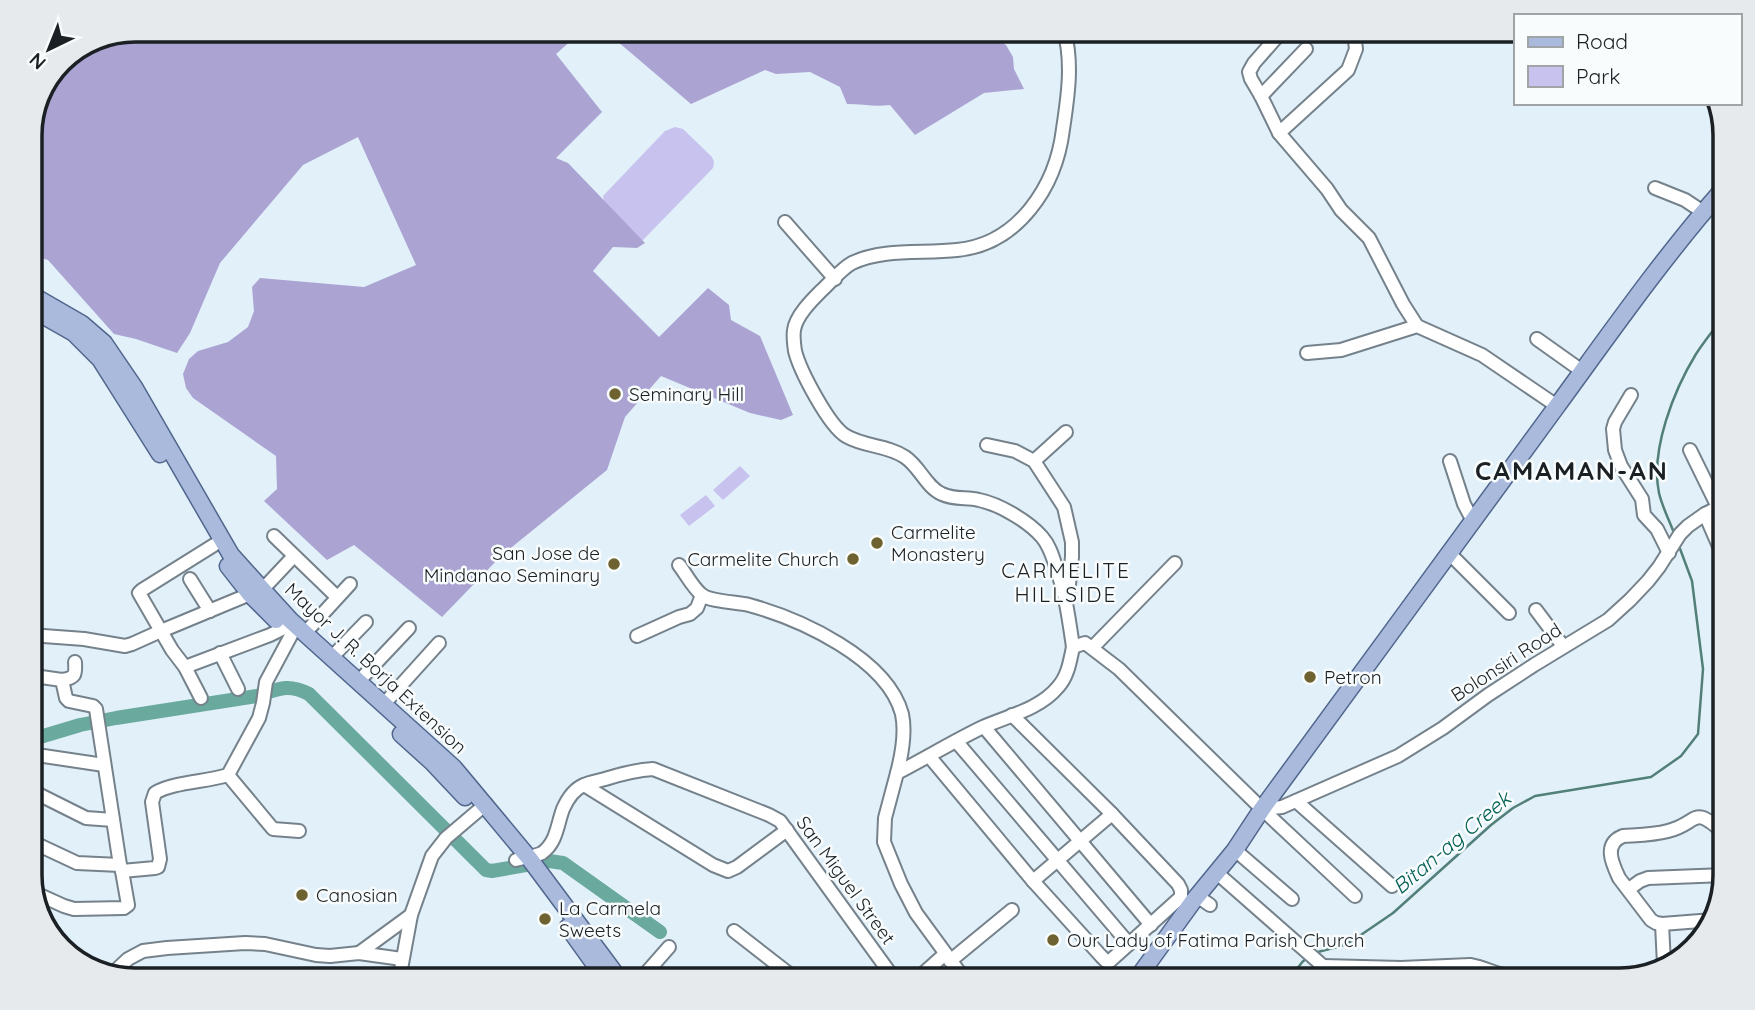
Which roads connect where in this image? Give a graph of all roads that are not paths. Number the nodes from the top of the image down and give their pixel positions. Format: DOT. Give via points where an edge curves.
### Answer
graph roads {
  1 [pos="1067,42"];
  2 [pos="1272,42"];
  3 [pos="1355,42"];
  4 [pos="1306,49"];
  5 [pos="1261,96"];
  6 [pos="1279,133"];
  7 [pos="1655,188"];
  8 [pos="1713,201"];
  9 [pos="1703,212"];
  10 [pos="785,222"];
  11 [pos="835,279"];
  12 [pos="42,301"];
  13 [pos="42,314"];
  14 [pos="1417,326"];
  15 [pos="1536,339"];
  16 [pos="1307,353"];
  17 [pos="1582,370"];
  18 [pos="128,390"];
  19 [pos="1631,395"];
  20 [pos="1557,406"];
  21 [pos="1066,432"];
  22 [pos="987,445"];
  23 [pos="1690,450"];
  24 [pos="1034,461"];
  25 [pos="1450,461"];
  26 [pos="1713,489"];
  27 [pos="1713,510"];
  28 [pos="1705,514"];
  29 [pos="1473,521"];
  30 [pos="1713,532"];
  31 [pos="274,536"];
  32 [pos="1670,550"];
  33 [pos="223,553"];
  34 [pos="1450,554"];
  35 [pos="294,556"];
  36 [pos="1175,563"];
  37 [pos="679,565"];
  38 [pos="190,579"];
  39 [pos="350,584"];
  40 [pos="256,592"];
  41 [pos="702,595"];
  42 [pos="337,597"];
  43 [pos="1066,599"];
  44 [pos="1536,610"];
  45 [pos="210,611"];
  46 [pos="1509,613"];
  47 [pos="366,622"];
  48 [pos="294,628"];
  49 [pos="409,628"];
  50 [pos="161,631"];
  51 [pos="42,636"];
  52 [pos="637,636"];
  53 [pos="439,643"];
  54 [pos="1563,646"];
  55 [pos="1073,647"];
  56 [pos="1093,647"];
  57 [pos="220,653"];
  58 [pos="332,657"];
  59 [pos="75,662"];
  60 [pos="185,667"];
  61 [pos="42,677"];
  62 [pos="62,680"];
  63 [pos="358,682"];
  64 [pos="238,689"];
  65 [pos="201,698"];
  66 [pos="383,705"];
  67 [pos="1012,715"];
  68 [pos="393,720"];
  69 [pos="984,727"];
  70 [pos="956,741"];
  71 [pos="42,756"];
  72 [pos="929,756"];
  73 [pos="104,765"];
  74 [pos="897,773"];
  75 [pos="228,775"];
  76 [pos="584,785"];
  77 [pos="42,796"];
  78 [pos="1296,801"];
  79 [pos="481,808"];
  80 [pos="1268,809"];
  81 [pos="1112,814"];
  82 [pos="113,820"];
  83 [pos="1713,824"];
  84 [pos="787,830"];
  85 [pos="299,831"];
  86 [pos="1081,840"];
  87 [pos="42,846"];
  88 [pos="1236,850"];
  89 [pos="523,859"];
  90 [pos="1057,861"];
  91 [pos="121,868"];
  92 [pos="1217,873"];
  93 [pos="1713,875"];
  94 [pos="1033,881"];
  95 [pos="540,883"];
  96 [pos="1392,886"];
  97 [pos="1629,889"];
  98 [pos="1355,896"];
  99 [pos="45,897"];
  100 [pos="1292,898"];
  101 [pos="1194,900"];
  102 [pos="1210,905"];
  103 [pos="1012,910"];
  104 [pos="411,915"];
  105 [pos="1701,921"];
  106 [pos="1662,924"];
  107 [pos="1151,925"];
  108 [pos="734,931"];
  109 [pos="1129,944"];
  110 [pos="669,947"];
  111 [pos="359,953"];
  112 [pos="947,958"];
  113 [pos="1664,958"];
  114 [pos="402,959"];
  115 [pos="1320,962"];
  116 [pos="121,967"];
  117 [pos="401,968"];
  118 [pos="599,968"];
  119 [pos="610,968"];
  120 [pos="651,968"];
  121 [pos="782,968"];
  122 [pos="886,968"];
  123 [pos="933,968"];
  124 [pos="955,968"];
  125 [pos="1145,968"];
  126 [pos="1320,968"];
  127 [pos="1401,968"];
  128 [pos="1401,968"];
  129 [pos="1485,968"];
  1 -- 11 [label="street" via="1069,74 1062,145 1049,182 1030,211 1010,229 975,248 876,256 851,264"];
  2 -- 5 [label="street" via="1249,72"];
  3 -- 6 [label="street" via="1348,70"];
  4 -- 5 [label="street"];
  5 -- 6 [label="street"];
  6 -- 14 [label="street" via="1341,210 1369,237"];
  7 -- 9 [label="street"];
  8 -- 9 [label="main road"];
  9 -- 17 [label="main road"];
  10 -- 11 [label="street"];
  11 -- 43 [label="street" via="798,318 794,339 807,380 836,426 855,441 905,457 943,495 999,506 1035,530 1050,549"];
  12 -- 18 [label="main road, Mayor J. R. Borja Extension" via="104,343"];
  13 -- 18 [label="main road, Mayor J. R. Borja Extension" via="75,333"];
  14 -- 16 [label="street" via="1341,350"];
  14 -- 20 [label="street" via="1482,355"];
  15 -- 17 [label="street"];
  17 -- 20 [label="main road"];
  18 -- 33 [label="main road, Mayor J. R. Borja Extension"];
  19 -- 32 [label="street" via="1615,422 1615,450 1642,499 1644,515"];
  20 -- 29 [label="main road"];
  21 -- 24 [label="street"];
  22 -- 24 [label="street"];
  23 -- 26 [label="street"];
  24 -- 43 [label="street" via="1064,507 1071,531"];
  25 -- 29 [label="street"];
  27 -- 28 [label="street, Bolonsiri Road"];
  28 -- 30 [label="street"];
  28 -- 32 [label="street, Bolonsiri Road" via="1680,534"];
  29 -- 34 [label="main road"];
  31 -- 35 [label="street"];
  32 -- 54 [label="street, Bolonsiri Road" via="1625,606"];
  33 -- 40 [label="main road, Mayor J. R. Borja Extension"];
  33 -- 50 [label="street" via="140,591"];
  34 -- 46 [label="street"];
  34 -- 80 [label="main road"];
  35 -- 40 [label="street"];
  35 -- 42 [label="street"];
  36 -- 56 [label="street"];
  37 -- 41 [label="street"];
  38 -- 45 [label="street"];
  39 -- 42 [label="street"];
  40 -- 45 [label="street"];
  40 -- 48 [label="main road, Mayor J. R. Borja Extension"];
  41 -- 52 [label="street" via="690,614"];
  41 -- 74 [label="street" via="746,604 808,626 870,666 902,716 903,748"];
  42 -- 48 [label="street"];
  43 -- 55 [label="street"];
  44 -- 54 [label="street"];
  45 -- 50 [label="street"];
  47 -- 58 [label="street"];
  48 -- 57 [label="street"];
  48 -- 58 [label="main road, Mayor J. R. Borja Extension"];
  48 -- 68 [label="main road, Mayor J. R. Borja Extension"];
  48 -- 75 [label="street" via="270,673 259,718"];
  49 -- 63 [label="street"];
  50 -- 51 [label="street" via="125,646"];
  50 -- 60 [label="street"];
  53 -- 66 [label="street"];
  54 -- 78 [label="street, Bolonsiri Road" via="1398,756"];
  55 -- 56 [label="street" via="1085,643"];
  55 -- 67 [label="street" via="1058,688"];
  56 -- 80 [label="street"];
  57 -- 60 [label="street"];
  57 -- 64 [label="street"];
  58 -- 63 [label="main road, Mayor J. R. Borja Extension"];
  59 -- 62 [label="street" via="74,676"];
  60 -- 65 [label="street"];
  61 -- 62 [label="street"];
  62 -- 73 [label="street" via="69,701 95,707"];
  63 -- 66 [label="main road, Mayor J. R. Borja Extension"];
  66 -- 68 [label="main road, Mayor J. R. Borja Extension"];
  67 -- 69 [label="street"];
  67 -- 81 [label="street"];
  68 -- 79 [label="main road, Mayor J. R. Borja Extension" via="454,768"];
  69 -- 70 [label="street"];
  69 -- 86 [label="street"];
  70 -- 72 [label="street"];
  70 -- 90 [label="street"];
  71 -- 73 [label="street"];
  72 -- 74 [label="street"];
  72 -- 94 [label="street"];
  73 -- 82 [label="street"];
  74 -- 112 [label="street" via="884,842 916,913"];
  75 -- 85 [label="street" via="274,829"];
  75 -- 91 [label="street" via="155,793 152,802 160,864"];
  76 -- 84 [label="street, San Miguel Street" via="653,769 769,815"];
  76 -- 84 [label="street" via="728,871"];
  76 -- 89 [label="street" via="567,802 549,846 539,855"];
  77 -- 82 [label="street" via="86,818"];
  78 -- 80 [label="street, Bolonsiri Road"];
  78 -- 96 [label="street"];
  79 -- 89 [label="main road, Mayor J. R. Borja Extension"];
  79 -- 104 [label="street" via="432,856"];
  80 -- 88 [label="main road"];
  80 -- 98 [label="street"];
  81 -- 86 [label="street"];
  81 -- 107 [label="street" via="1181,890 1181,897"];
  82 -- 91 [label="street"];
  83 -- 97 [label="street" via="1695,817 1668,831 1616,839 1611,854 1619,878"];
  84 -- 122 [label="street, San Miguel Street"];
  86 -- 90 [label="street"];
  86 -- 107 [label="street"];
  87 -- 91 [label="street" via="78,863"];
  88 -- 92 [label="main road"];
  88 -- 100 [label="street"];
  89 -- 95 [label="main road, Mayor J. R. Borja Extension"];
  90 -- 94 [label="street"];
  90 -- 109 [label="street"];
  91 -- 99 [label="street" via="128,905 124,908 74,909"];
  92 -- 101 [label="main road"];
  92 -- 115 [label="street"];
  93 -- 97 [label="street" via="1648,878"];
  94 -- 109 [label="street" via="1106,961"];
  95 -- 118 [label="main road, Mayor J. R. Borja Extension"];
  95 -- 119 [label="main road, Mayor J. R. Borja Extension"];
  97 -- 106 [label="street" via="1651,920"];
  101 -- 102 [label="street" via="1200,898"];
  101 -- 125 [label="main road"];
  103 -- 112 [label="street"];
  104 -- 111 [label="street"];
  104 -- 114 [label="street"];
  105 -- 106 [label="street"];
  106 -- 113 [label="street"];
  107 -- 109 [label="street"];
  108 -- 121 [label="street"];
  110 -- 120 [label="street"];
  111 -- 114 [label="street"];
  111 -- 116 [label="street" via="316,955 257,943 167,948 135,954"];
  112 -- 123 [label="street"];
  112 -- 124 [label="street"];
  114 -- 117 [label="street"];
  115 -- 126 [label="street"];
  115 -- 127 [label="street"];
  128 -- 129 [label="street"];
}
